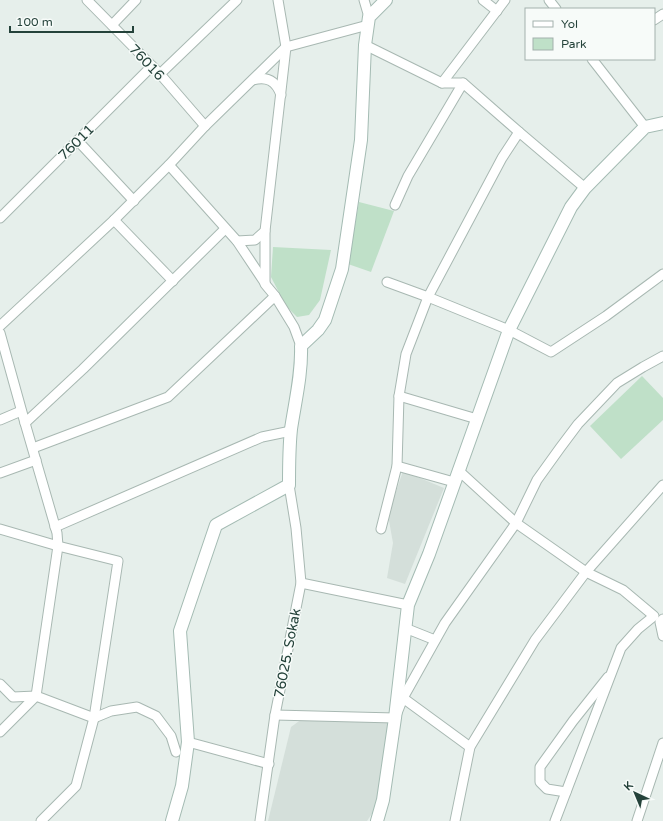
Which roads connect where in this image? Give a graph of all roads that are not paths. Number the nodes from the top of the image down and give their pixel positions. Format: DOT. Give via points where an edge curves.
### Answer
graph roads {
  1 [pos="87,0"];
  2 [pos="136,0"];
  3 [pos="237,0"];
  4 [pos="278,0"];
  5 [pos="364,0"];
  6 [pos="386,0"];
  7 [pos="483,0"];
  8 [pos="505,0"];
  9 [pos="549,0"];
  10 [pos="555,8"];
  11 [pos="497,11"];
  12 [pos="368,21"];
  13 [pos="112,25"];
  14 [pos="365,45"];
  15 [pos="286,47"];
  16 [pos="595,60"];
  17 [pos="152,66"];
  18 [pos="160,74"];
  19 [pos="253,80"];
  20 [pos="442,83"];
  21 [pos="463,83"];
  22 [pos="281,95"];
  23 [pos="663,123"];
  24 [pos="205,126"];
  25 [pos="645,128"];
  26 [pos="519,132"];
  27 [pos="78,141"];
  28 [pos="169,165"];
  29 [pos="585,188"];
  30 [pos="134,200"];
  31 [pos="395,206"];
  32 [pos="0,218"];
  33 [pos="114,220"];
  34 [pos="225,228"];
  35 [pos="265,231"];
  36 [pos="237,241"];
  37 [pos="663,274"];
  38 [pos="173,281"];
  39 [pos="386,282"];
  40 [pos="265,284"];
  41 [pos="275,296"];
  42 [pos="428,297"];
  43 [pos="0,326"];
  44 [pos="509,330"];
  45 [pos="0,333"];
  46 [pos="301,346"];
  47 [pos="663,356"];
  48 [pos="399,396"];
  49 [pos="21,411"];
  50 [pos="477,419"];
  51 [pos="0,420"];
  52 [pos="24,423"];
  53 [pos="291,431"];
  54 [pos="33,448"];
  55 [pos="36,460"];
  56 [pos="397,466"];
  57 [pos="458,470"];
  58 [pos="0,473"];
  59 [pos="454,482"];
  60 [pos="289,485"];
  61 [pos="663,485"];
  62 [pos="516,523"];
  63 [pos="55,527"];
  64 [pos="0,529"];
  65 [pos="381,529"];
  66 [pos="58,546"];
  67 [pos="586,572"];
  68 [pos="301,583"];
  69 [pos="408,605"];
  70 [pos="660,620"];
  71 [pos="405,628"];
  72 [pos="663,636"];
  73 [pos="435,640"];
  74 [pos="612,671"];
  75 [pos="0,684"];
  76 [pos="36,696"];
  77 [pos="403,698"];
  78 [pos="275,715"];
  79 [pos="94,718"];
  80 [pos="395,718"];
  81 [pos="0,732"];
  82 [pos="188,742"];
  83 [pos="663,743"];
  84 [pos="470,747"];
  85 [pos="176,752"];
  86 [pos="269,764"];
  87 [pos="566,792"];
  88 [pos="41,821"];
  89 [pos="172,821"];
  90 [pos="260,821"];
  91 [pos="378,821"];
  92 [pos="455,821"];
  93 [pos="555,821"];
  94 [pos="637,821"];
  1 -- 13 [label="street, 76016"];
  2 -- 13 [label="street"];
  3 -- 18 [label="street"];
  4 -- 15 [label="street"];
  5 -- 12 [label="street"];
  6 -- 12 [label="street"];
  7 -- 11 [label="street"];
  8 -- 11 [label="street"];
  9 -- 10 [label="street"];
  11 -- 20 [label="street"];
  12 -- 14 [label="street"];
  12 -- 15 [label="street"];
  13 -- 17 [label="street, 76016"];
  14 -- 20 [label="street"];
  14 -- 46 [label="street" via="361,140 342,269 324,320 318,330"];
  15 -- 19 [label="street"];
  15 -- 22 [label="street"];
  16 -- 25 [label="street"];
  17 -- 18 [label="street, 76016"];
  17 -- 27 [label="street, 76011"];
  18 -- 24 [label="street, 76016"];
  19 -- 22 [label="street" via="260,78 273,82"];
  19 -- 24 [label="street"];
  20 -- 21 [label="street"];
  21 -- 26 [label="street"];
  21 -- 31 [label="street" via="408,176"];
  22 -- 35 [label="street"];
  23 -- 25 [label="street"];
  24 -- 28 [label="street"];
  25 -- 29 [label="street"];
  26 -- 29 [label="street"];
  26 -- 42 [label="street" via="502,158"];
  27 -- 30 [label="street"];
  27 -- 32 [label="street, 76011"];
  28 -- 30 [label="street"];
  28 -- 34 [label="street"];
  29 -- 44 [label="street" via="571,207"];
  30 -- 33 [label="street"];
  33 -- 38 [label="street"];
  33 -- 43 [label="street"];
  34 -- 36 [label="street"];
  34 -- 38 [label="street"];
  35 -- 36 [label="street" via="256,240"];
  35 -- 40 [label="street"];
  36 -- 40 [label="street"];
  37 -- 44 [label="street" via="551,352"];
  38 -- 52 [label="street"];
  39 -- 42 [label="street"];
  40 -- 41 [label="street"];
  41 -- 46 [label="street" via="294,327"];
  41 -- 54 [label="street" via="168,397"];
  42 -- 44 [label="street"];
  42 -- 48 [label="street" via="406,354"];
  44 -- 50 [label="street"];
  45 -- 49 [label="street"];
  46 -- 53 [label="street" via="301,366"];
  47 -- 62 [label="street" via="617,383 578,424 537,480"];
  48 -- 50 [label="street"];
  48 -- 56 [label="street"];
  49 -- 51 [label="street"];
  49 -- 52 [label="street"];
  50 -- 57 [label="street"];
  52 -- 54 [label="street"];
  53 -- 60 [label="street"];
  53 -- 63 [label="street" via="262,437"];
  54 -- 55 [label="street"];
  55 -- 58 [label="street"];
  55 -- 63 [label="street"];
  56 -- 59 [label="street"];
  56 -- 65 [label="street"];
  57 -- 59 [label="street"];
  57 -- 62 [label="street"];
  59 -- 69 [label="street"];
  60 -- 68 [label="street, 76025. Sokak"];
  60 -- 82 [label="street" via="216,525 180,631"];
  61 -- 67 [label="street"];
  62 -- 67 [label="street"];
  62 -- 73 [label="street"];
  63 -- 66 [label="street"];
  64 -- 66 [label="street"];
  66 -- 76 [label="street"];
  66 -- 79 [label="street" via="118,561"];
  67 -- 70 [label="street" via="623,590"];
  67 -- 84 [label="street" via="536,640"];
  68 -- 69 [label="street"];
  68 -- 78 [label="street, 76025. Sokak"];
  69 -- 71 [label="street"];
  70 -- 72 [label="street"];
  70 -- 74 [label="street" via="638,629 621,648"];
  71 -- 73 [label="street"];
  71 -- 80 [label="street"];
  73 -- 77 [label="street"];
  74 -- 87 [label="street"];
  74 -- 87 [label="street" via="573,720 540,768 540,782 547,789"];
  75 -- 76 [label="street" via="13,697"];
  76 -- 79 [label="street"];
  76 -- 81 [label="street"];
  77 -- 80 [label="street"];
  77 -- 84 [label="street"];
  78 -- 80 [label="street"];
  78 -- 86 [label="street, 76025. Sokak"];
  79 -- 85 [label="street" via="111,711 137,707 156,716 171,736"];
  79 -- 88 [label="street" via="76,786"];
  80 -- 91 [label="street"];
  82 -- 86 [label="street"];
  82 -- 89 [label="street" via="182,786"];
  83 -- 94 [label="street"];
  84 -- 92 [label="street"];
  86 -- 90 [label="street, 76025. Sokak"];
  87 -- 93 [label="street"];
}
